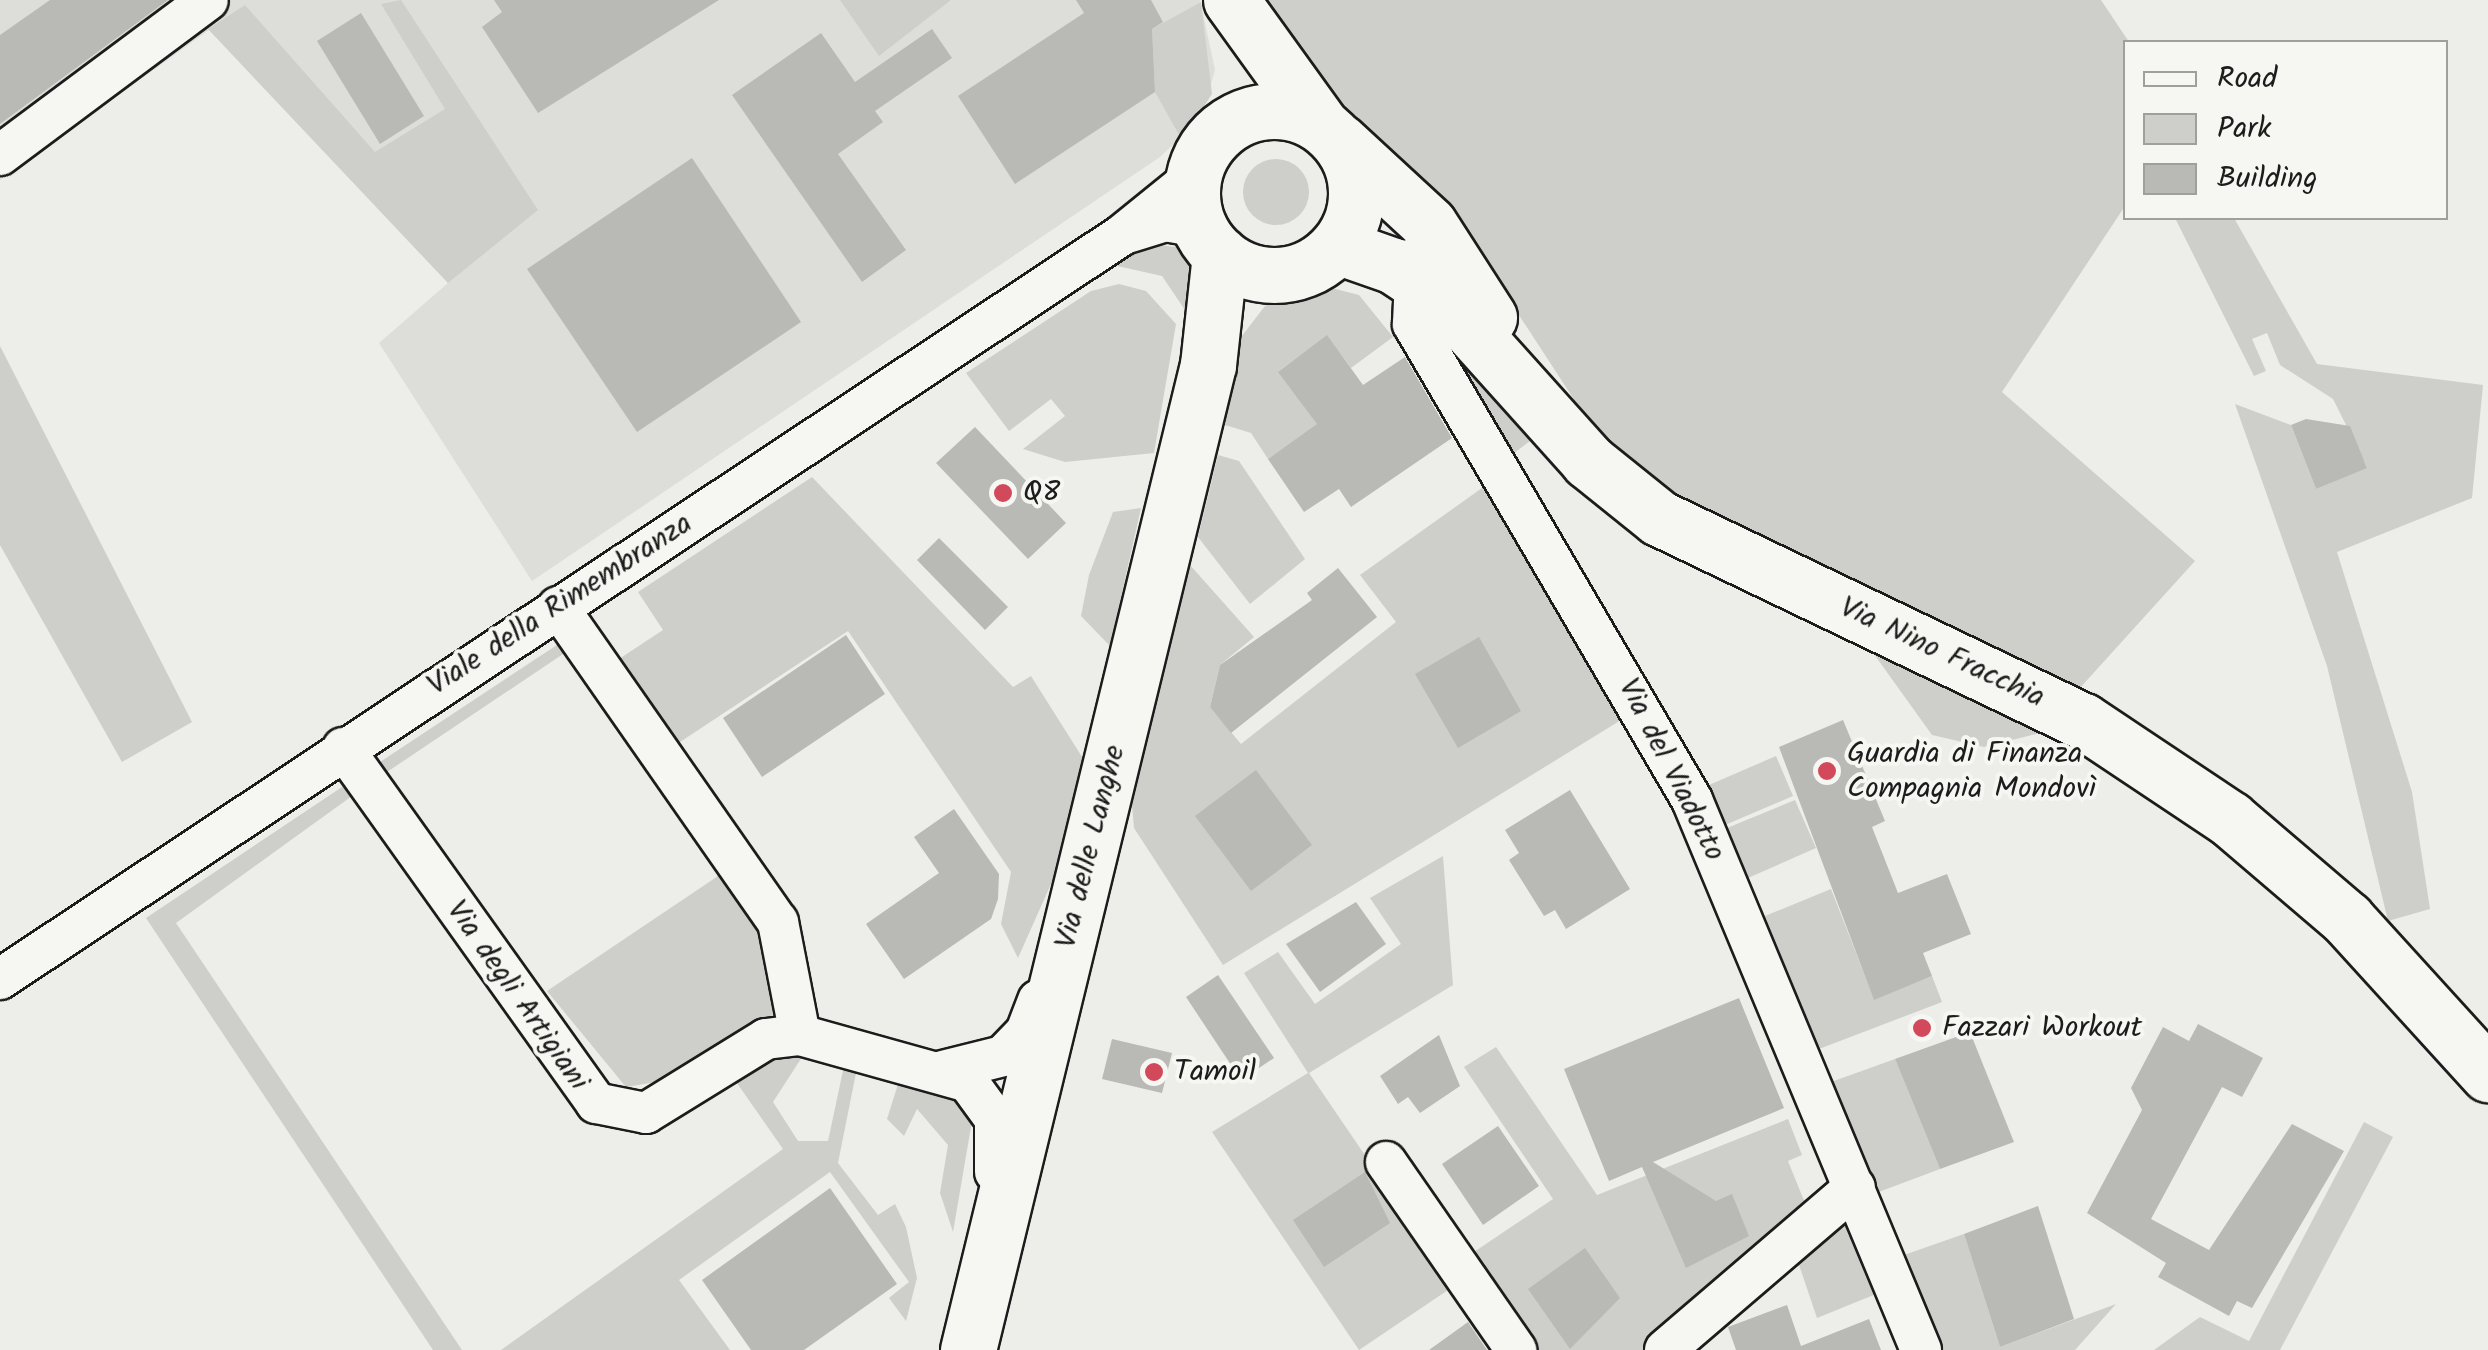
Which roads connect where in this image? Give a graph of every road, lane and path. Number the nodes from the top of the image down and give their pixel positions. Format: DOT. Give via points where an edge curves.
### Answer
graph roads {
  1 [pos="208,0"];
  2 [pos="1227,0"];
  3 [pos="1235,121"];
  4 [pos="1330,133"];
  5 [pos="0,155"];
  6 [pos="1417,210"];
  7 [pos="1220,232"];
  8 [pos="1338,246"];
  9 [pos="1412,276"];
  10 [pos="1553,422"];
  11 [pos="558,606"];
  12 [pos="343,748"];
  13 [pos="1068,946"];
  14 [pos="0,979"];
  15 [pos="800,1035"];
  16 [pos="943,1071"];
  17 [pos="2488,1074"];
  18 [pos="1386,1162"];
  19 [pos="1855,1187"];
  20 [pos="1000,1223"];
  21 [pos="973,1343"];
  22 [pos="1516,1350"];
  23 [pos="1665,1350"];
  24 [pos="1920,1350"];
  1 -- 5 [label="street"];
  2 -- 3 [label="street" via="1237,66"];
  2 -- 4 [label="street"];
  3 -- 4 [label="street" via="1279,111"];
  3 -- 7 [label="street, Via delle Langhe" via="1205,149"];
  4 -- 6 [label="street, Via Nino Fracchia"];
  4 -- 8 [label="street" via="1357,194"];
  6 -- 9 [label="street, Via del Viadotto"];
  6 -- 10 [label="street, Via Nino Fracchia"];
  7 -- 8 [label="street" via="1312,266"];
  7 -- 11 [label="street, Viale della Rimembranza" via="1122,235"];
  7 -- 13 [label="street, Via delle Langhe" via="1208,365"];
  8 -- 9 [label="street, Via Nino Fracchia"];
  9 -- 10 [label="street, Via Nino Fracchia"];
  9 -- 19 [label="street, Via del Viadotto" via="1409,309 1420,339 1692,800"];
  10 -- 17 [label="street, Via Nino Fracchia" via="1610,480 1685,534 2042,699 2230,819 2346,918"];
  11 -- 12 [label="street, Viale della Rimembranza"];
  11 -- 15 [label="street" via="778,922"];
  12 -- 14 [label="street, Viale della Rimembranza"];
  12 -- 15 [label="street, Via degli Artigiani" via="596,1103 646,1113 766,1039"];
  13 -- 16 [label="street, Via degli Artigiani" via="1046,970 1016,1045 987,1065"];
  13 -- 20 [label="street, Via delle Langhe"];
  15 -- 16 [label="street, Via degli Artigiani"];
  16 -- 20 [label="street, Via degli Artigiani" via="980,1093 995,1119 1000,1148 990,1197"];
  18 -- 22 [label="street"];
  19 -- 23 [label="street"];
  19 -- 24 [label="street, Via del Viadotto"];
  20 -- 21 [label="street, Via delle Langhe"];
}
